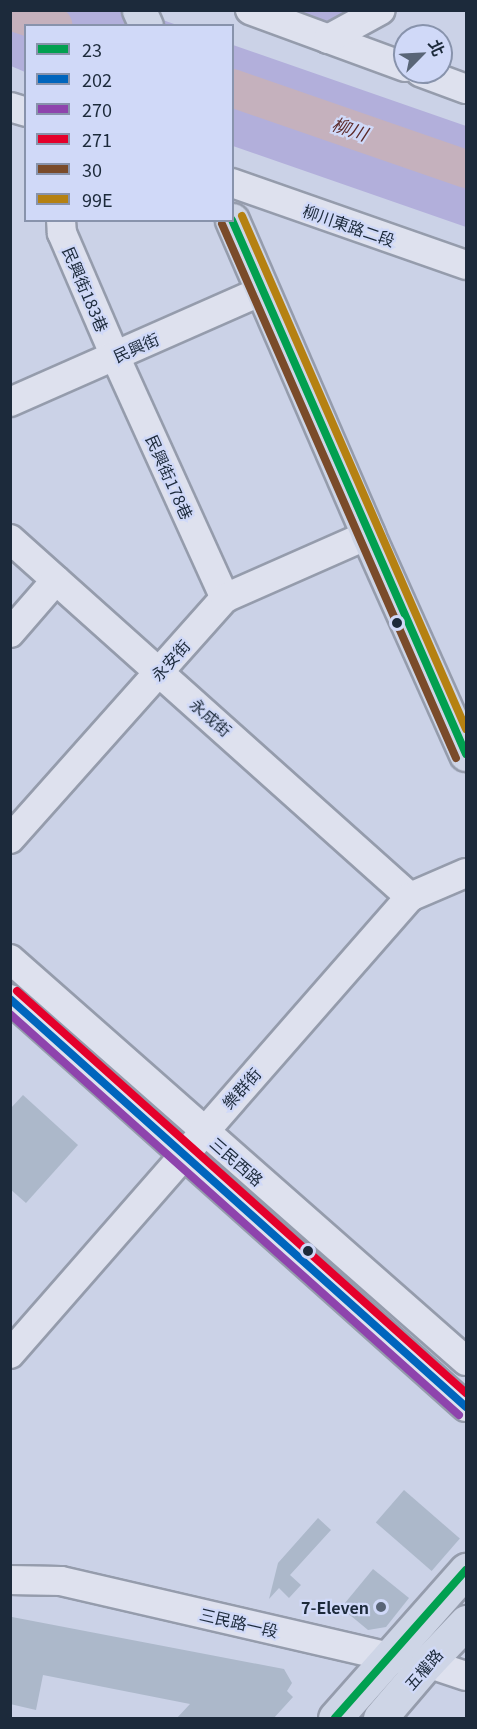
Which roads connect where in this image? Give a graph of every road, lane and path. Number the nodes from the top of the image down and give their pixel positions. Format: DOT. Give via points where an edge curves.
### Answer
graph roads {
  1 [pos="139,10"];
  2 [pos="250,10"];
  3 [pos="381,10"];
  4 [pos="145,24"];
  5 [pos="328,39"];
  6 [pos="393,63"];
  7 [pos="234,184"];
  8 [pos="61,222"];
  9 [pos="233,222"];
  10 [pos="466,266"];
  11 [pos="262,291"];
  12 [pos="115,356"];
  13 [pos="10,402"];
  14 [pos="368,535"];
  15 [pos="10,539"];
  16 [pos="56,580"];
  17 [pos="225,598"];
  18 [pos="10,633"];
  19 [pos="159,672"];
  20 [pos="466,754"];
  21 [pos="10,839"];
  22 [pos="466,873"];
  23 [pos="410,897"];
  24 [pos="10,959"];
  25 [pos="10,999"];
  26 [pos="203,1131"];
  27 [pos="183,1154"];
  28 [pos="10,1354"];
  29 [pos="466,1360"];
  30 [pos="466,1407"];
  31 [pos="466,1570"];
  32 [pos="10,1580"];
  33 [pos="466,1622"];
  34 [pos="389,1657"];
  35 [pos="427,1663"];
  36 [pos="466,1676"];
  37 [pos="335,1719"];
  38 [pos="380,1719"];
  1 -- 4 [label="main road"];
  2 -- 5 [label="street"];
  3 -- 5 [label="street"];
  5 -- 6 [label="street"];
  7 -- 10 [label="street, 柳川東路二段"];
  8 -- 12 [label="street, 民興街183巷"];
  9 -- 11 [label="main road"];
  11 -- 12 [label="street, 民興街"];
  11 -- 14 [label="main road"];
  12 -- 13 [label="street, 民興街"];
  12 -- 17 [label="street, 民興街178巷"];
  14 -- 17 [label="street, 永安街"];
  14 -- 20 [label="main road"];
  15 -- 16 [label="street, 永成街"];
  16 -- 18 [label="street"];
  16 -- 19 [label="street, 永成街"];
  17 -- 19 [label="street, 永安街"];
  19 -- 21 [label="street, 永安街"];
  19 -- 23 [label="street, 永成街"];
  22 -- 23 [label="street, 樂群街"];
  23 -- 26 [label="street, 樂群街"];
  24 -- 26 [label="street, 三民西路"];
  25 -- 27 [label="street, 三民西路"];
  26 -- 27 [label="street, 樂群街"];
  26 -- 29 [label="street, 三民西路"];
  27 -- 28 [label="street, 樂群街"];
  27 -- 30 [label="street, 三民西路"];
  31 -- 34 [label="main road, 五權路"];
  32 -- 34 [label="street, 三民路一段" via="61,1581"];
  33 -- 35 [label="main road, 五權路"];
  34 -- 35 [label="street, 三民路一段"];
  34 -- 37 [label="main road, 五權路"];
  35 -- 36 [label="street, 三民路一段"];
  35 -- 38 [label="main road, 五權路"];
}
